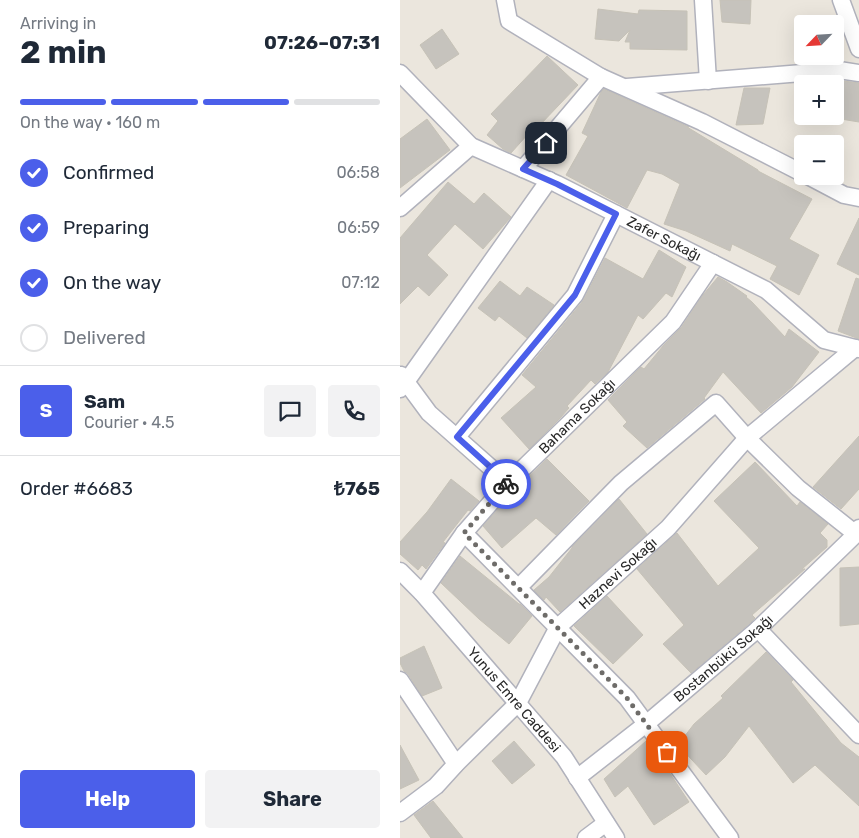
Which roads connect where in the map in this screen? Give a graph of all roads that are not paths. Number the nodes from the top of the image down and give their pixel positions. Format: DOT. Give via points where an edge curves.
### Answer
graph roads {
  1 [pos="505,0"];
  2 [pos="703,0"];
  3 [pos="841,0"];
  4 [pos="859,48"];
  5 [pos="400,73"];
  6 [pos="859,73"];
  7 [pos="601,77"];
  8 [pos="708,80"];
  9 [pos="624,87"];
  10 [pos="471,146"];
  11 [pos="523,169"];
  12 [pos="794,169"];
  13 [pos="549,180"];
  14 [pos="825,185"];
  15 [pos="859,198"];
  16 [pos="400,208"];
  17 [pos="616,214"];
  18 [pos="713,263"];
  19 [pos="857,349"];
  20 [pos="402,381"];
  21 [pos="457,437"];
  22 [pos="746,438"];
  23 [pos="508,483"];
  24 [pos="858,532"];
  25 [pos="464,533"];
  26 [pos="400,571"];
  27 [pos="518,587"];
  28 [pos="422,593"];
  29 [pos="558,627"];
  30 [pos="758,629"];
  31 [pos="400,680"];
  32 [pos="518,704"];
  33 [pos="646,724"];
  34 [pos="859,735"];
  35 [pos="456,764"];
  36 [pos="577,778"];
  37 [pos="400,813"];
  38 [pos="606,823"];
  39 [pos="586,838"];
  40 [pos="616,838"];
  41 [pos="730,838"];
  1 -- 7 [label="street" via="509,21"];
  2 -- 8 [label="street"];
  3 -- 4 [label="street"];
  5 -- 10 [label="street, Zafer Sokağı"];
  6 -- 8 [label="street" via="839,70"];
  7 -- 9 [label="street"];
  7 -- 11 [label="street"];
  8 -- 9 [label="street"];
  9 -- 12 [label="street"];
  10 -- 11 [label="street, Zafer Sokağı"];
  10 -- 16 [label="street"];
  11 -- 13 [label="street, Zafer Sokağı"];
  13 -- 17 [label="street, Zafer Sokağı"];
  13 -- 20 [label="street"];
  14 -- 15 [label="street" via="844,195"];
  17 -- 18 [label="street, Zafer Sokağı"];
  17 -- 21 [label="street" via="575,295"];
  18 -- 19 [label="street, Zafer Sokağı" via="766,290 824,340"];
  18 -- 23 [label="street, Bahama Sokağı" via="673,322"];
  19 -- 22 [label="street, Haznevi Sokağı"];
  20 -- 21 [label="street"];
  21 -- 23 [label="street"];
  22 -- 24 [label="street" via="798,488"];
  22 -- 27 [label="street" via="716,403 621,483"];
  22 -- 29 [label="street, Haznevi Sokağı" via="668,528"];
  23 -- 25 [label="street, Bahama Sokağı"];
  24 -- 30 [label="street, Bostanbükü Sokağı"];
  25 -- 27 [label="street"];
  25 -- 28 [label="street, Bahama Sokağı"];
  26 -- 28 [label="street, Yunus Emre Caddesi"];
  27 -- 29 [label="street"];
  28 -- 32 [label="street, Yunus Emre Caddesi"];
  29 -- 32 [label="street, Haznevi Sokağı"];
  29 -- 33 [label="street" via="627,698"];
  30 -- 33 [label="street, Bostanbükü Sokağı"];
  30 -- 34 [label="street"];
  31 -- 35 [label="street"];
  32 -- 35 [label="street, Haznevi Sokağı"];
  32 -- 36 [label="street, Yunus Emre Caddesi" via="564,757"];
  33 -- 36 [label="street, Bostanbükü Sokağı"];
  33 -- 41 [label="street"];
  35 -- 37 [label="street, Haznevi Sokağı" via="436,786"];
  36 -- 38 [label="street, Yunus Emre Caddesi"];
  38 -- 39 [label="street"];
  38 -- 40 [label="street, Yunus Emre Caddesi"];
}
